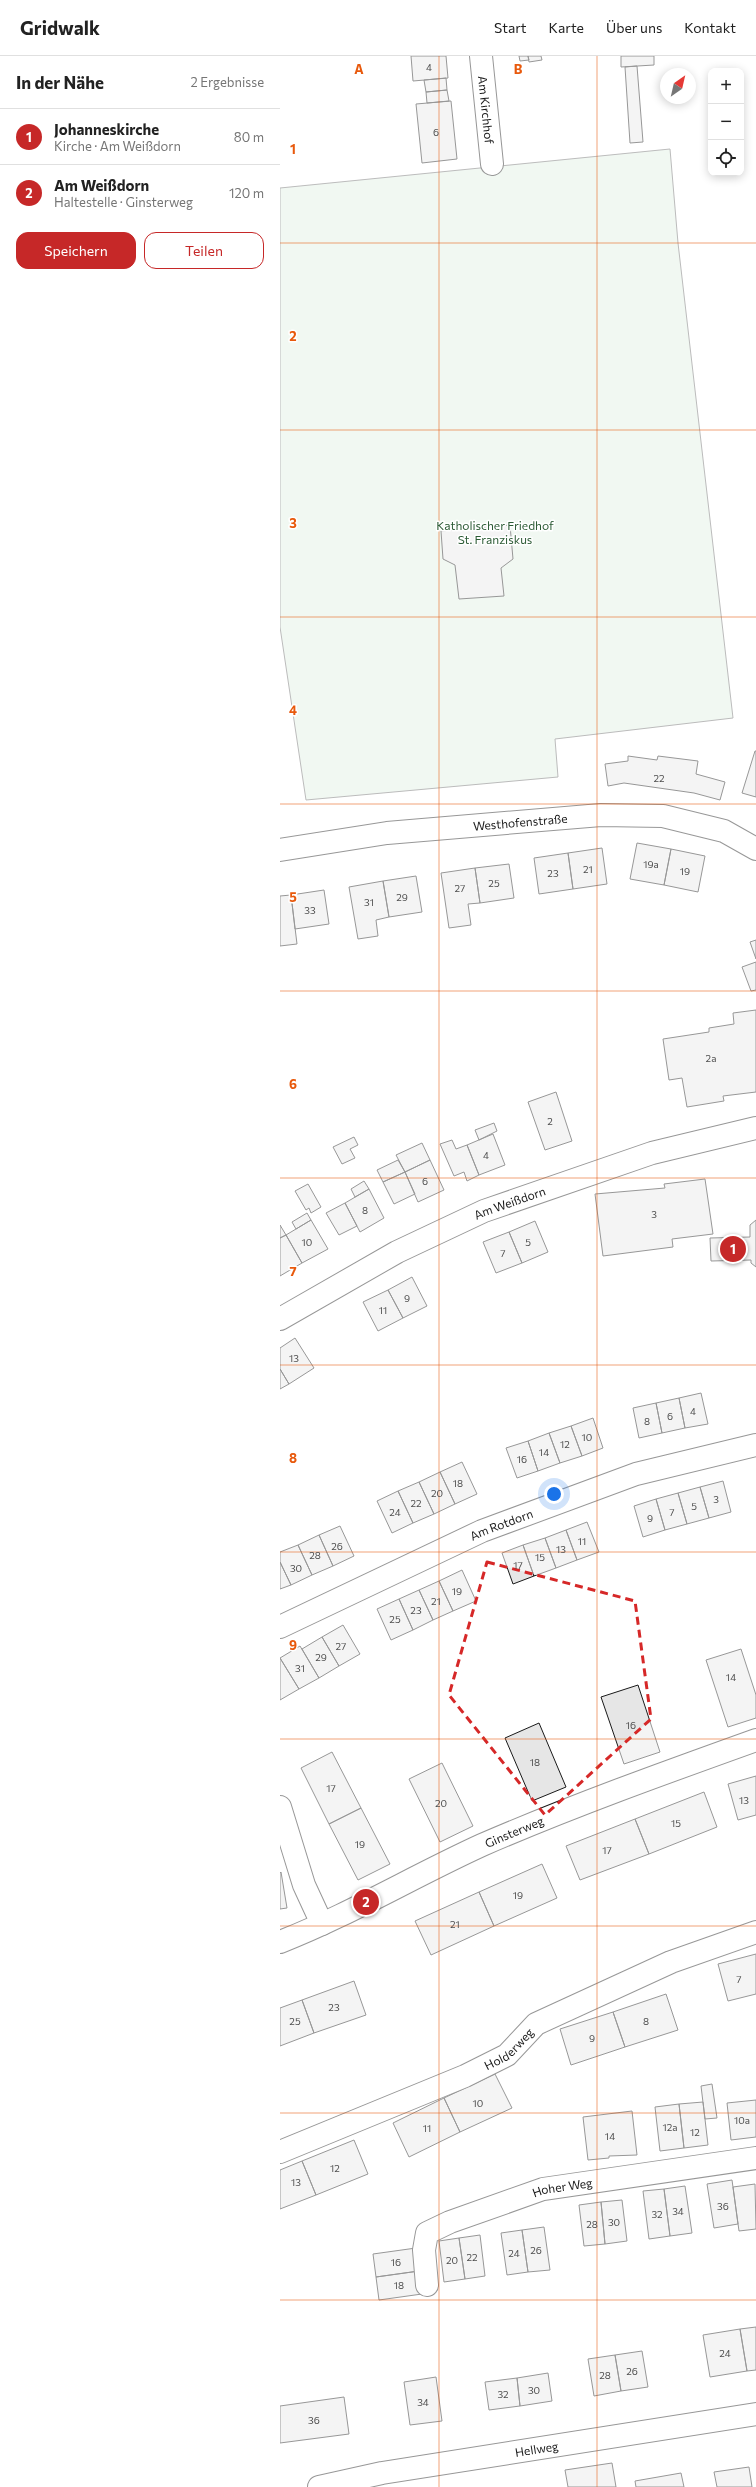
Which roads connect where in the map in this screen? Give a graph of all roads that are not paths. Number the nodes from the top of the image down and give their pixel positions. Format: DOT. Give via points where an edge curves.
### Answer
graph roads {
  1 [pos="481,56"];
  2 [pos="492,164"];
  3 [pos="756,849"];
  4 [pos="280,850"];
  5 [pos="756,1128"];
  6 [pos="280,1319"];
  7 [pos="756,1445"];
  8 [pos="280,1627"];
  9 [pos="756,1740"];
  10 [pos="280,1806"];
  11 [pos="322,1924"];
  12 [pos="756,1932"];
  13 [pos="280,1942"];
  14 [pos="280,2152"];
  15 [pos="756,2158"];
  16 [pos="427,2285"];
  17 [pos="756,2414"];
  18 [pos="319,2487"];
  1 -- 2 [label="street, Am Kirchhof"];
  3 -- 4 [label="street, Westhofenstraße" via="724,831 663,816 601,815 387,833"];
  5 -- 6 [label="street, Am Weißdorn" via="652,1153 484,1211 397,1252"];
  7 -- 8 [label="street, Am Rotdorn" via="636,1474 482,1531"];
  9 -- 11 [label="street, Ginsterweg" via="536,1822 423,1873"];
  10 -- 11 [label="street" via="304,1885"];
  11 -- 13 [label="street, Ginsterweg"];
  12 -- 14 [label="street, Holderweg" via="671,1962 536,2024 507,2055 465,2076"];
  15 -- 16 [label="street, Hoher Weg" via="543,2189 450,2222 427,2233 424,2250"];
  17 -- 18 [label="street, Hellweg" via="382,2473"];
}
